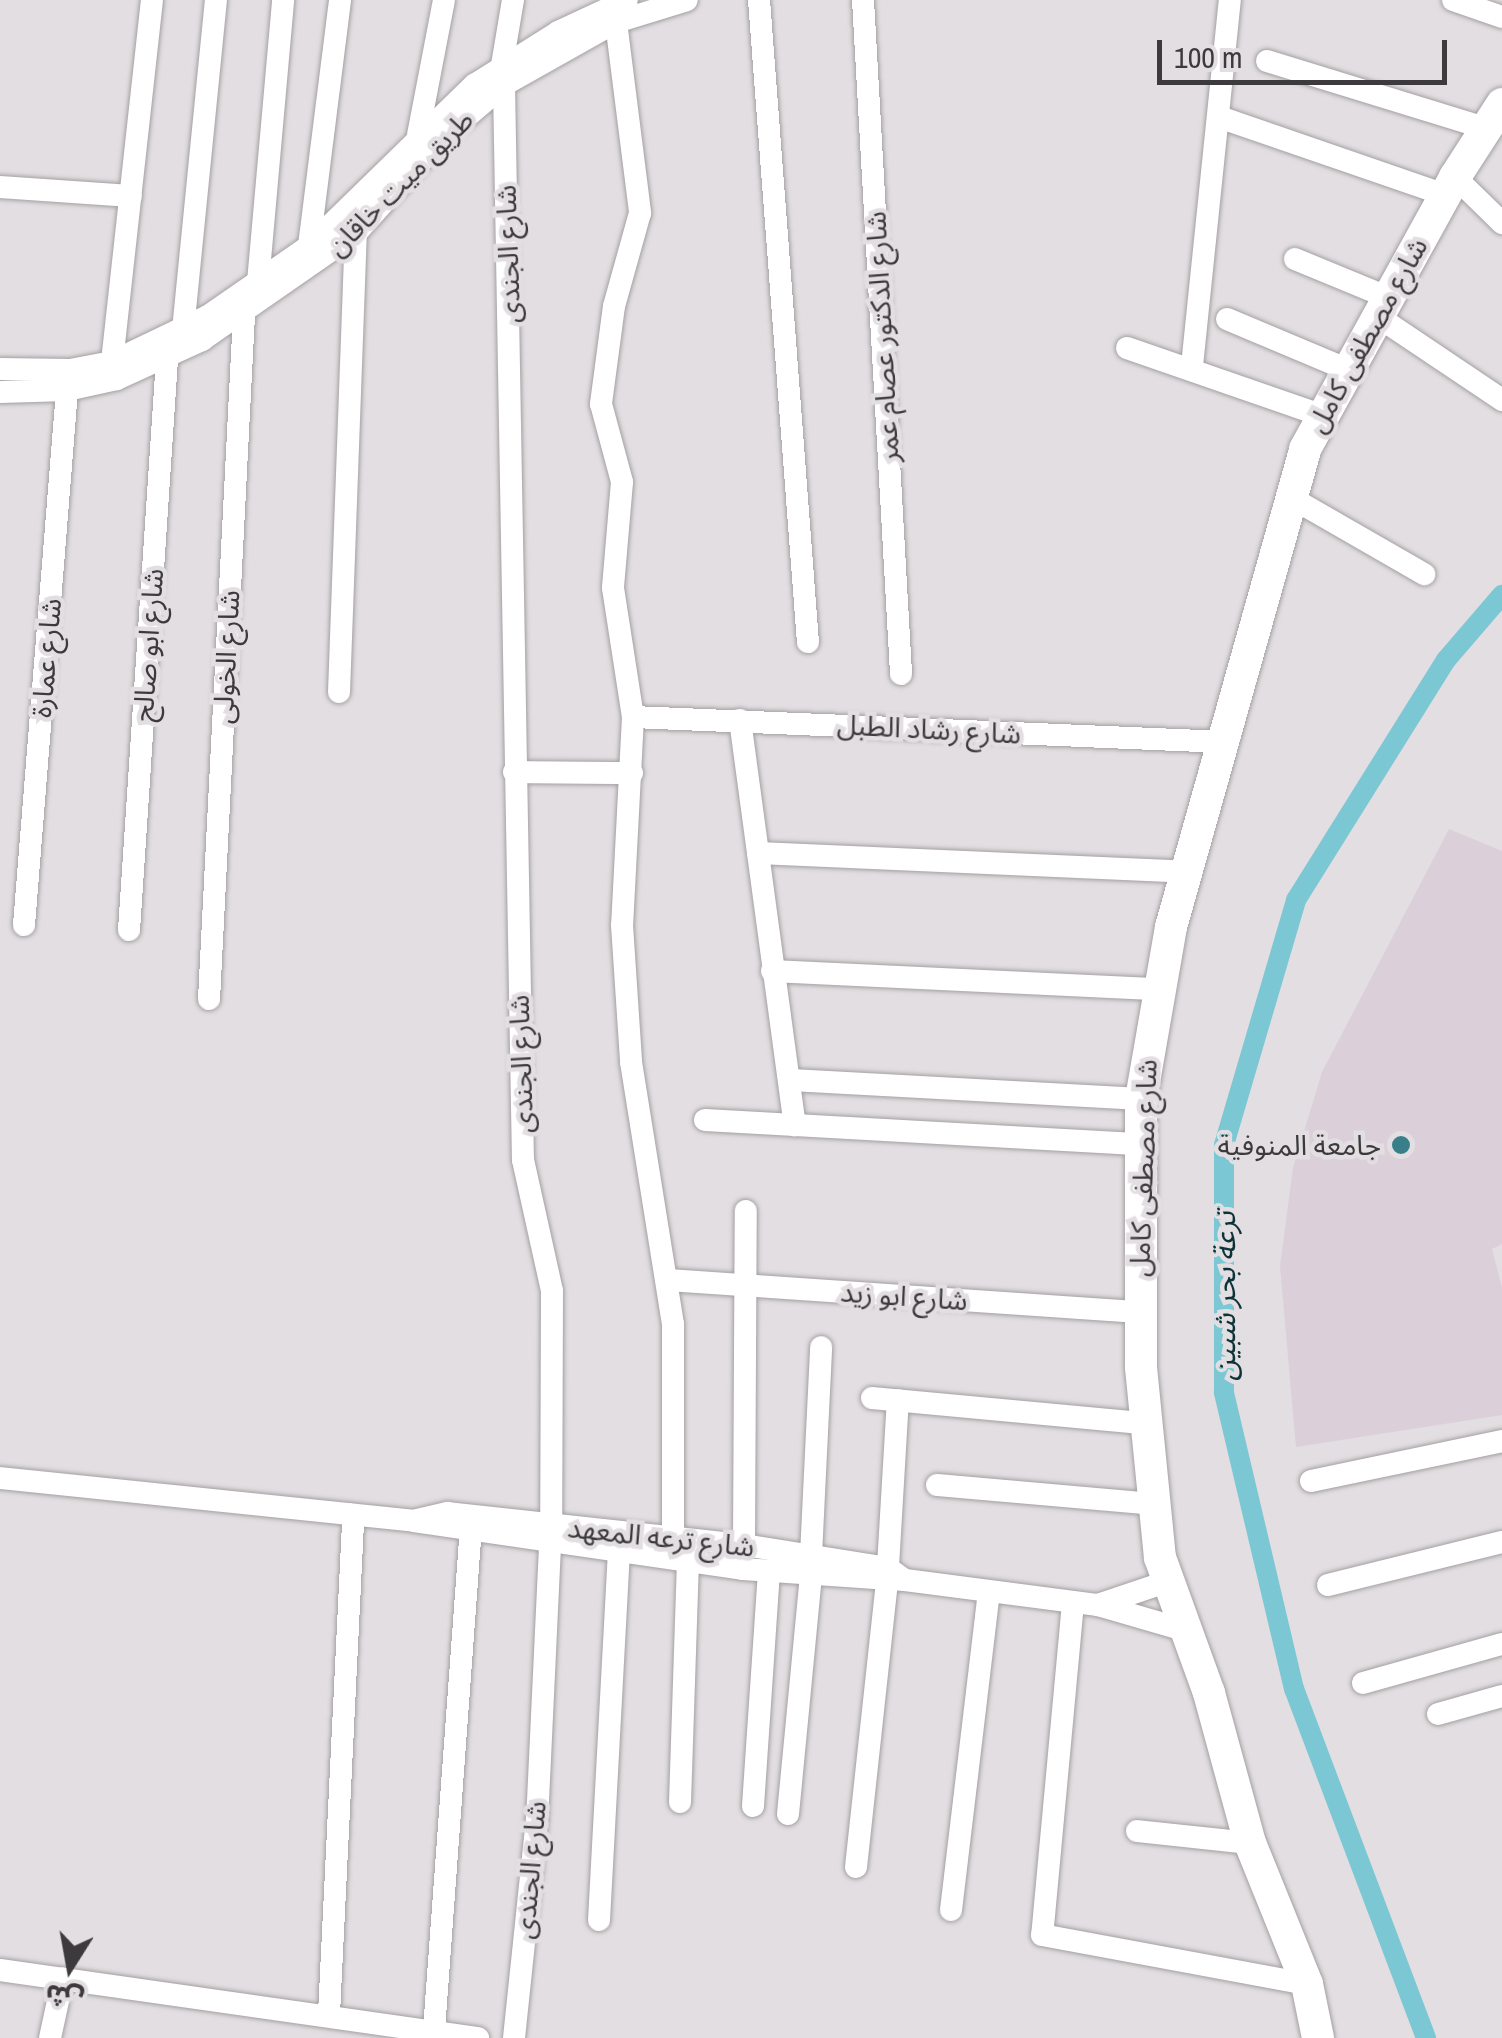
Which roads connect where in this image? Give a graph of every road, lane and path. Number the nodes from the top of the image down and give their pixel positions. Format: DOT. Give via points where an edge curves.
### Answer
graph roads {
  1 [pos="152,0"];
  2 [pos="216,0"];
  3 [pos="283,0"];
  4 [pos="340,0"];
  5 [pos="444,0"];
  6 [pos="513,0"];
  7 [pos="687,0"];
  8 [pos="759,0"];
  9 [pos="863,0"];
  10 [pos="1230,0"];
  11 [pos="1453,0"];
  12 [pos="623,6"];
  13 [pos="1502,16"];
  14 [pos="1267,61"];
  15 [pos="503,75"];
  16 [pos="1493,116"];
  17 [pos="1219,117"];
  18 [pos="418,135"];
  19 [pos="1450,186"];
  20 [pos="0,187"];
  21 [pos="131,196"];
  22 [pos="0,198"];
  23 [pos="1502,222"];
  24 [pos="356,233"];
  25 [pos="309,246"];
  26 [pos="1295,259"];
  27 [pos="258,282"];
  28 [pos="1382,306"];
  29 [pos="244,315"];
  30 [pos="1228,319"];
  31 [pos="183,330"];
  32 [pos="1127,348"];
  33 [pos="168,359"];
  34 [pos="112,362"];
  35 [pos="1192,366"];
  36 [pos="0,369"];
  37 [pos="1346,369"];
  38 [pos="67,390"];
  39 [pos="0,392"];
  40 [pos="1502,400"];
  41 [pos="1320,416"];
  42 [pos="1290,498"];
  43 [pos="1424,574"];
  44 [pos="808,642"];
  45 [pos="901,674"];
  46 [pos="338,692"];
  47 [pos="633,717"];
  48 [pos="740,720"];
  49 [pos="1225,742"];
  50 [pos="514,772"];
  51 [pos="632,773"];
  52 [pos="758,853"];
  53 [pos="1188,872"];
  54 [pos="24,925"];
  55 [pos="129,930"];
  56 [pos="772,971"];
  57 [pos="1158,988"];
  58 [pos="209,999"];
  59 [pos="791,1080"];
  60 [pos="1142,1099"];
  61 [pos="705,1120"];
  62 [pos="794,1125"];
  63 [pos="1140,1144"];
  64 [pos="746,1211"];
  65 [pos="668,1280"];
  66 [pos="745,1285"];
  67 [pos="1139,1312"];
  68 [pos="821,1347"];
  69 [pos="872,1398"];
  70 [pos="898,1400"];
  71 [pos="1144,1423"];
  72 [pos="1502,1441"];
  73 [pos="0,1478"];
  74 [pos="1311,1481"];
  75 [pos="937,1485"];
  76 [pos="1153,1504"];
  77 [pos="354,1515"];
  78 [pos="414,1521"];
  79 [pos="471,1532"];
  80 [pos="550,1534"];
  81 [pos="672,1538"];
  82 [pos="1502,1542"];
  83 [pos="744,1546"];
  84 [pos="619,1552"];
  85 [pos="716,1553"];
  86 [pos="688,1560"];
  87 [pos="811,1565"];
  88 [pos="769,1570"];
  89 [pos="893,1577"];
  90 [pos="1166,1582"];
  91 [pos="1328,1584"];
  92 [pos="989,1593"];
  93 [pos="1074,1603"];
  94 [pos="1098,1605"];
  95 [pos="1184,1630"];
  96 [pos="1502,1644"];
  97 [pos="1364,1683"];
  98 [pos="1502,1696"];
  99 [pos="1438,1714"];
  100 [pos="680,1802"];
  101 [pos="753,1806"];
  102 [pos="788,1814"];
  103 [pos="1136,1831"];
  104 [pos="1250,1843"];
  105 [pos="856,1867"];
  106 [pos="951,1910"];
  107 [pos="599,1920"];
  108 [pos="0,1970"];
  109 [pos="63,1978"];
  110 [pos="1307,1984"];
  111 [pos="329,2014"];
  112 [pos="434,2030"];
  113 [pos="50,2038"];
  114 [pos="478,2038"];
  115 [pos="514,2038"];
  116 [pos="1318,2038"];
  1 -- 21 [label="street"];
  2 -- 31 [label="street"];
  3 -- 27 [label="street"];
  4 -- 25 [label="street"];
  5 -- 18 [label="street"];
  6 -- 15 [label="street, شارع الجندى"];
  7 -- 12 [label="street, طريق ميت خاقان"];
  8 -- 44 [label="street"];
  9 -- 45 [label="street, شارع الدكتور عصام عمر"];
  10 -- 17 [label="street"];
  11 -- 13 [label="street"];
  12 -- 15 [label="street, طريق ميت خاقان"];
  12 -- 47 [label="street" via="640,214 614,306 602,404 622,482 613,588"];
  14 -- 16 [label="street"];
  15 -- 18 [label="street, طريق ميت خاقان"];
  15 -- 24 [label="street, طريق ميت خاقان"];
  15 -- 50 [label="street, شارع الجندى"];
  16 -- 19 [label="main road, شارع مصطفى كامل"];
  17 -- 19 [label="street"];
  17 -- 35 [label="street"];
  18 -- 25 [label="street, طريق ميت خاقان"];
  19 -- 23 [label="street"];
  19 -- 28 [label="main road, شارع مصطفى كامل"];
  20 -- 21 [label="street"];
  20 -- 22 [label="street"];
  21 -- 34 [label="street"];
  24 -- 29 [label="street, طريق ميت خاقان"];
  24 -- 46 [label="street"];
  25 -- 27 [label="street, طريق ميت خاقان"];
  26 -- 28 [label="street"];
  27 -- 31 [label="street, طريق ميت خاقان"];
  28 -- 37 [label="main road, شارع مصطفى كامل"];
  28 -- 40 [label="street"];
  29 -- 33 [label="street, طريق ميت خاقان"];
  29 -- 58 [label="street, شارع الخولى"];
  30 -- 37 [label="street"];
  31 -- 34 [label="street, طريق ميت خاقان"];
  32 -- 35 [label="street"];
  33 -- 38 [label="street, طريق ميت خاقان"];
  33 -- 55 [label="street, شارع ابو صالح"];
  34 -- 36 [label="street, طريق ميت خاقان" via="70,370"];
  35 -- 41 [label="street"];
  37 -- 41 [label="main road, شارع مصطفى كامل"];
  38 -- 39 [label="street, طريق ميت خاقان"];
  38 -- 54 [label="street, شارع عمارة"];
  41 -- 42 [label="main road, شارع مصطفى كامل"];
  42 -- 43 [label="street"];
  42 -- 49 [label="main road, شارع مصطفى كامل"];
  47 -- 48 [label="street, شارع رشاد الطبل"];
  47 -- 51 [label="street"];
  48 -- 49 [label="street, شارع رشاد الطبل"];
  48 -- 52 [label="street"];
  49 -- 53 [label="main road, شارع مصطفى كامل"];
  50 -- 51 [label="street"];
  50 -- 80 [label="street, شارع الجندى" via="524,1160 552,1291"];
  51 -- 65 [label="street" via="622,924 626,986 654,1218"];
  52 -- 53 [label="street"];
  52 -- 56 [label="street"];
  53 -- 57 [label="main road, شارع مصطفى كامل"];
  56 -- 57 [label="street"];
  56 -- 59 [label="street"];
  57 -- 60 [label="main road, شارع مصطفى كامل"];
  59 -- 60 [label="street"];
  59 -- 62 [label="street"];
  60 -- 63 [label="main road, شارع مصطفى كامل"];
  61 -- 62 [label="street"];
  62 -- 63 [label="street"];
  63 -- 67 [label="main road, شارع مصطفى كامل"];
  64 -- 66 [label="street"];
  65 -- 66 [label="street, شارع ابو زيد"];
  65 -- 81 [label="street"];
  66 -- 67 [label="street, شارع ابو زيد"];
  66 -- 83 [label="street"];
  67 -- 71 [label="main road, شارع مصطفى كامل"];
  68 -- 87 [label="street"];
  69 -- 70 [label="street"];
  70 -- 71 [label="street"];
  70 -- 89 [label="street"];
  71 -- 76 [label="main road, شارع مصطفى كامل"];
  72 -- 74 [label="street"];
  73 -- 77 [label="street, شارع ترعه المعهد"];
  75 -- 76 [label="street"];
  76 -- 90 [label="main road, شارع مصطفى كامل"];
  77 -- 78 [label="street, شارع ترعه المعهد"];
  77 -- 111 [label="street"];
  78 -- 79 [label="street, شارع ترعه المعهد"];
  78 -- 80 [label="street, شارع ترعه المعهد" via="448,1513"];
  79 -- 80 [label="street, شارع ترعه المعهد"];
  79 -- 112 [label="street"];
  80 -- 81 [label="street, شارع ترعه المعهد"];
  80 -- 84 [label="street, شارع ترعه المعهد"];
  80 -- 115 [label="street, شارع الجندى" via="537,1819"];
  81 -- 85 [label="street, شارع ترعه المعهد"];
  82 -- 91 [label="street"];
  83 -- 85 [label="street, شارع ترعه المعهد"];
  83 -- 87 [label="street, شارع ترعه المعهد"];
  84 -- 86 [label="street, شارع ترعه المعهد"];
  84 -- 107 [label="street"];
  85 -- 86 [label="street, شارع ترعه المعهد"];
  85 -- 88 [label="street, شارع ترعه المعهد"];
  86 -- 100 [label="street"];
  87 -- 88 [label="street, شارع ترعه المعهد"];
  87 -- 89 [label="street, شارع ترعه المعهد"];
  87 -- 102 [label="street"];
  88 -- 101 [label="street"];
  89 -- 92 [label="street, شارع ترعه المعهد"];
  89 -- 105 [label="street"];
  90 -- 94 [label="street, شارع ترعه المعهد"];
  90 -- 95 [label="main road, شارع مصطفى كامل"];
  92 -- 93 [label="street, شارع ترعه المعهد"];
  92 -- 106 [label="street"];
  93 -- 94 [label="street, شارع ترعه المعهد"];
  93 -- 110 [label="street" via="1042,1930 1050,1940"];
  94 -- 95 [label="street, شارع ترعه المعهد"];
  95 -- 104 [label="main road, شارع مصطفى كامل"];
  96 -- 97 [label="street"];
  98 -- 99 [label="street"];
  103 -- 104 [label="street"];
  104 -- 110 [label="main road, شارع مصطفى كامل"];
  108 -- 109 [label="street"];
  109 -- 111 [label="street"];
  109 -- 113 [label="street"];
  110 -- 116 [label="main road, شارع مصطفى كامل"];
  111 -- 112 [label="street"];
  112 -- 114 [label="street"];
}
